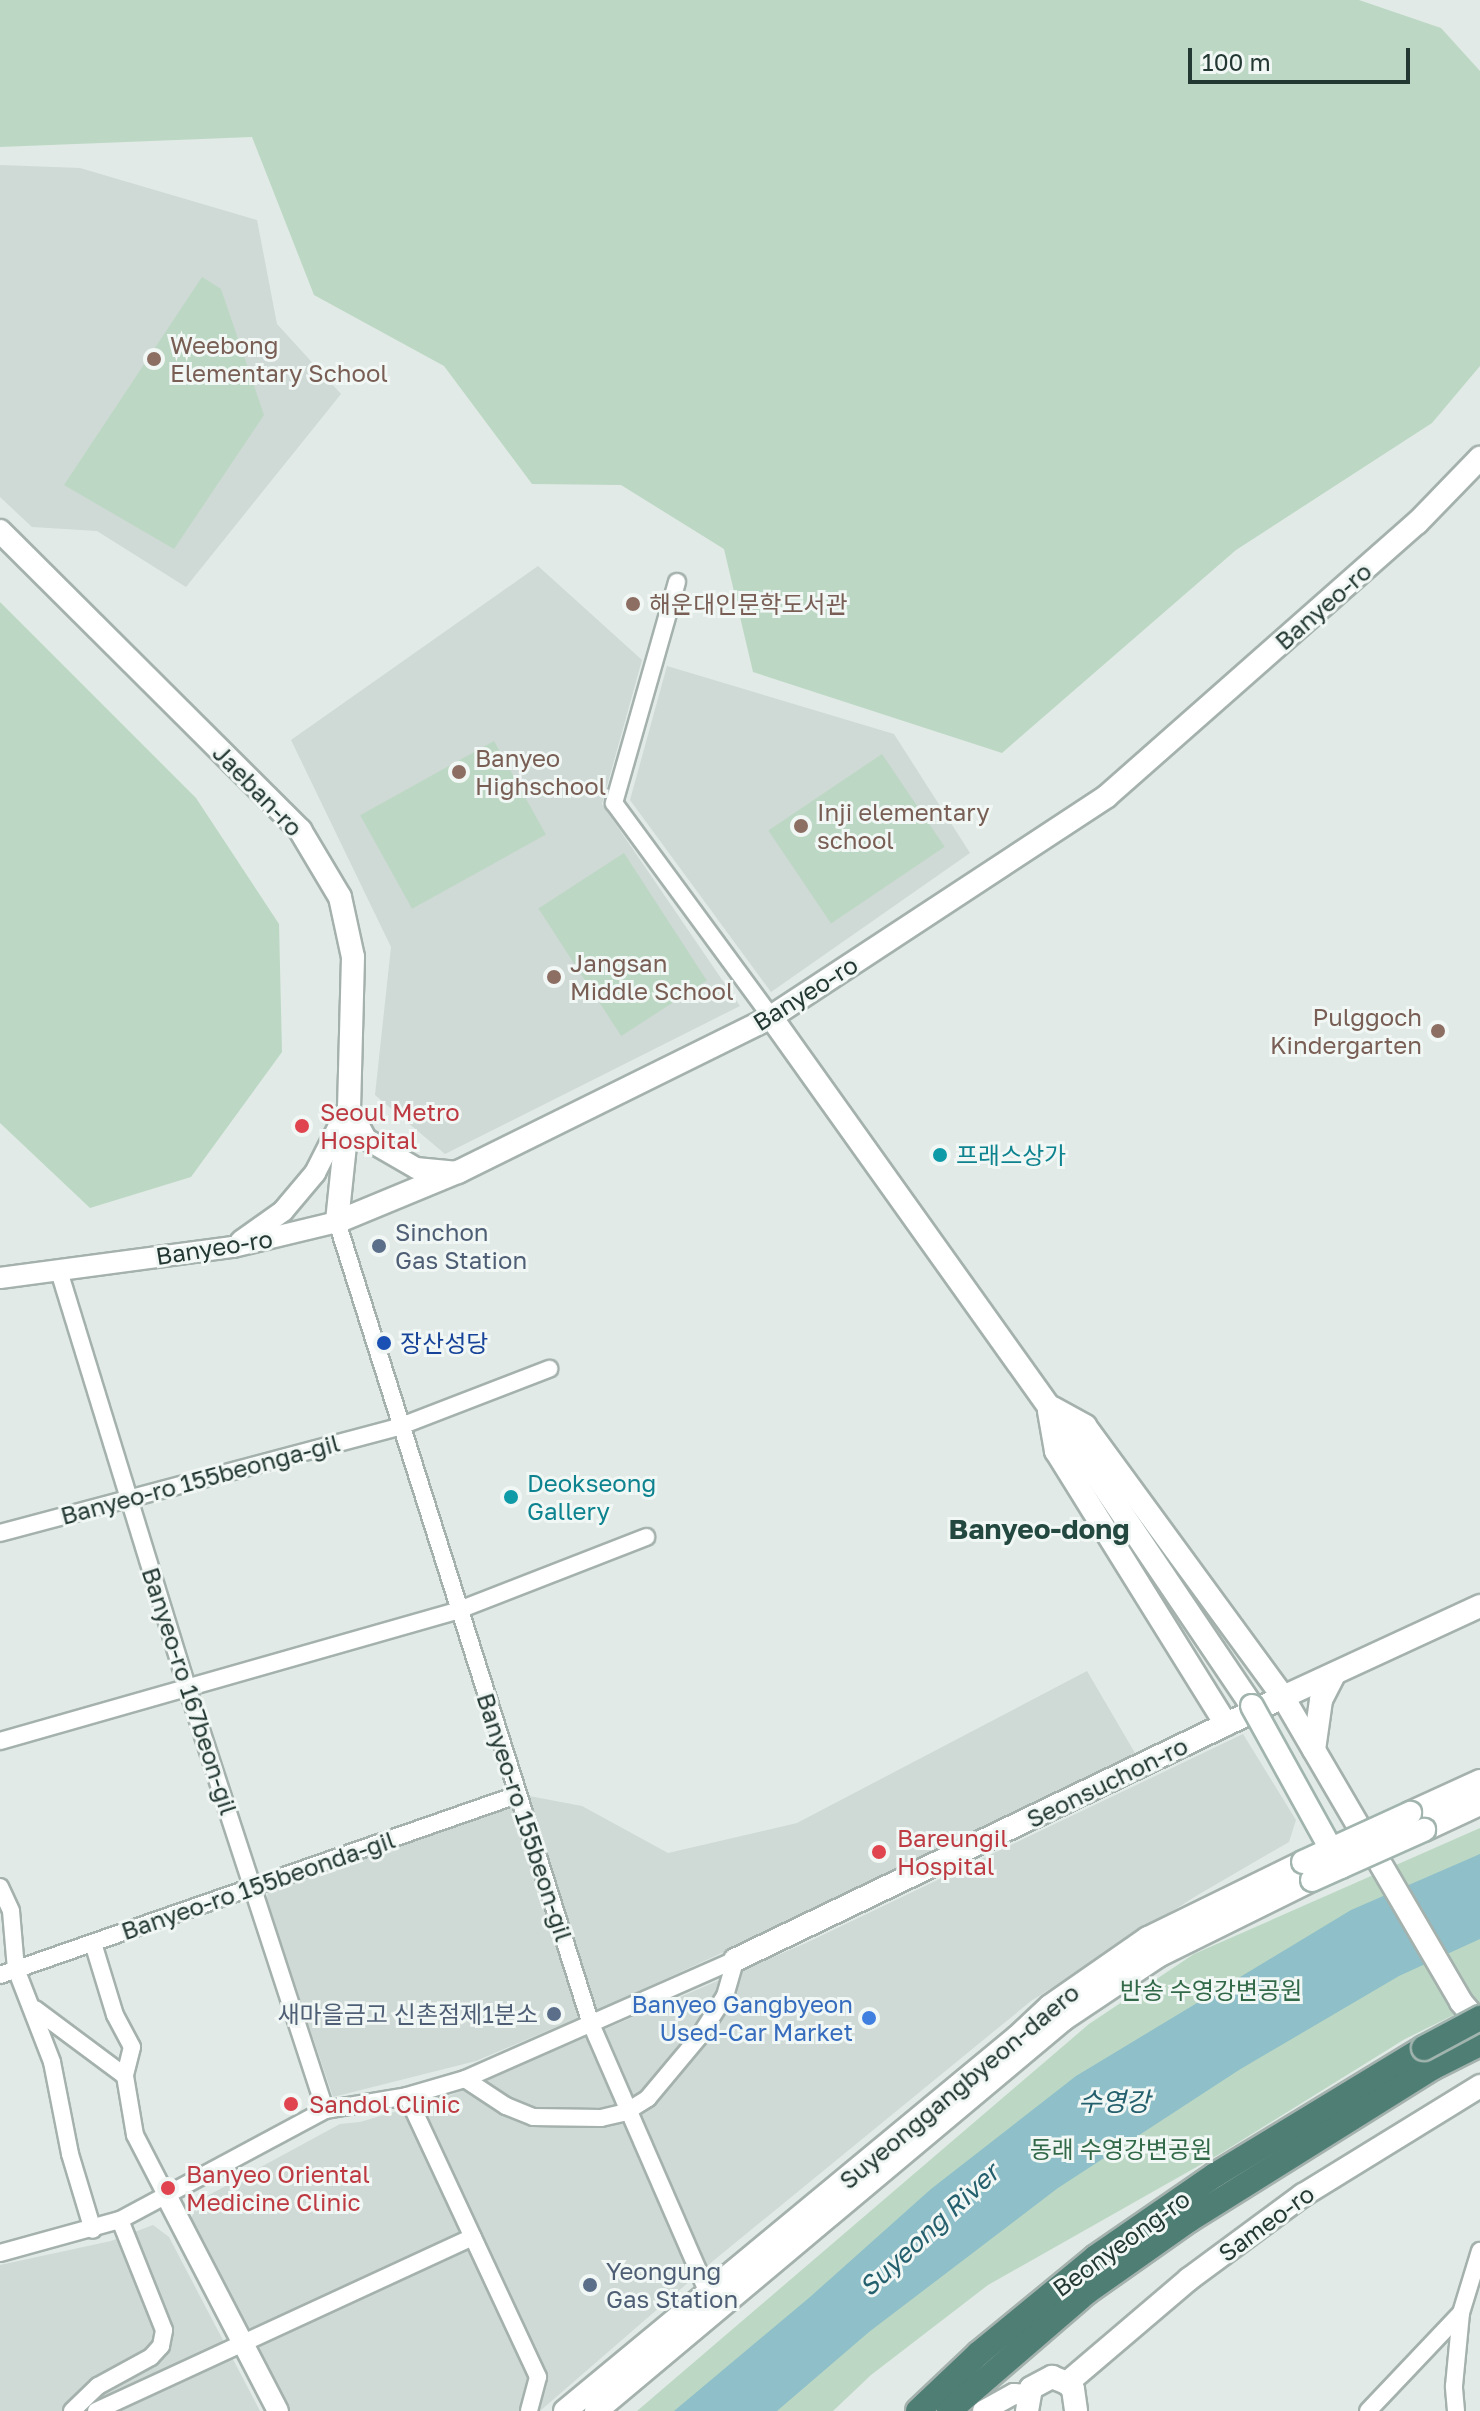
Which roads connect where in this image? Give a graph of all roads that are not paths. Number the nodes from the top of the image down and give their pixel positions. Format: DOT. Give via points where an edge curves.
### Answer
graph roads {
  1 [pos="1480,458"];
  2 [pos="0,531"];
  3 [pos="677,582"];
  4 [pos="771,1017"];
  5 [pos="349,1107"];
  6 [pos="458,1172"];
  7 [pos="337,1222"];
  8 [pos="233,1247"];
  9 [pos="59,1271"];
  10 [pos="0,1278"];
  11 [pos="549,1369"];
  12 [pos="1048,1405"];
  13 [pos="401,1426"];
  14 [pos="129,1496"];
  15 [pos="0,1533"];
  16 [pos="646,1537"];
  17 [pos="1480,1606"];
  18 [pos="459,1610"];
  19 [pos="1334,1674"];
  20 [pos="187,1687"];
  21 [pos="1283,1697"];
  22 [pos="1226,1724"];
  23 [pos="0,1741"];
  24 [pos="1314,1750"];
  25 [pos="1480,1781"];
  26 [pos="517,1795"];
  27 [pos="1480,1804"];
  28 [pos="1417,1822"];
  29 [pos="1336,1858"];
  30 [pos="1308,1871"];
  31 [pos="253,1886"];
  32 [pos="0,1887"];
  33 [pos="93,1943"];
  34 [pos="735,1960"];
  35 [pos="8,1972"];
  36 [pos="35,2009"];
  37 [pos="1480,2021"];
  38 [pos="591,2024"];
  39 [pos="1480,2044"];
  40 [pos="1428,2058"];
  41 [pos="125,2076"];
  42 [pos="465,2079"];
  43 [pos="1480,2086"];
  44 [pos="407,2096"];
  45 [pos="325,2110"];
  46 [pos="626,2112"];
  47 [pos="167,2197"];
  48 [pos="120,2220"];
  49 [pos="93,2230"];
  50 [pos="473,2237"];
  51 [pos="1480,2251"];
  52 [pos="0,2253"];
  53 [pos="708,2293"];
  54 [pos="1461,2313"];
  55 [pos="243,2343"];
  56 [pos="1067,2383"];
  57 [pos="1027,2403"];
  58 [pos="72,2411"];
  59 [pos="96,2411"];
  60 [pos="278,2411"];
  61 [pos="529,2411"];
  62 [pos="565,2411"];
  63 [pos="596,2411"];
  64 [pos="918,2411"];
  65 [pos="949,2411"];
  66 [pos="983,2411"];
  67 [pos="1076,2411"];
  68 [pos="1368,2411"];
  69 [pos="1456,2411"];
  1 -- 4 [label="main road, Banyeo-ro" via="1417,523 1107,796"];
  2 -- 5 [label="main road, Jaeban-ro" via="300,830 340,897 353,957"];
  3 -- 4 [label="street" via="614,803"];
  4 -- 6 [label="main road, Banyeo-ro"];
  4 -- 12 [label="main road"];
  5 -- 6 [label="street" via="366,1139 416,1168"];
  5 -- 7 [label="main road, Jaeban-ro"];
  5 -- 8 [label="street" via="315,1173 283,1211"];
  6 -- 7 [label="main road, Banyeo-ro"];
  7 -- 8 [label="street, Banyeo-ro"];
  7 -- 13 [label="street, Banyeo-ro 155beon-gil"];
  8 -- 9 [label="street, Banyeo-ro"];
  9 -- 10 [label="street, Banyeo-ro"];
  9 -- 14 [label="street, Banyeo-ro 167beon-gil"];
  11 -- 13 [label="street"];
  12 -- 21 [label="main road" via="1085,1426"];
  12 -- 22 [label="main road" via="1056,1451"];
  12 -- 29 [label="main road, bridge" via="1252,1706"];
  13 -- 14 [label="street, Banyeo-ro 155beonga-gil"];
  13 -- 18 [label="street, Banyeo-ro 155beon-gil"];
  14 -- 15 [label="street, Banyeo-ro 155beonga-gil"];
  14 -- 20 [label="street, Banyeo-ro 167beon-gil"];
  16 -- 18 [label="street"];
  17 -- 19 [label="main road, Seonsuchon-ro"];
  18 -- 20 [label="street"];
  18 -- 26 [label="street, Banyeo-ro 155beon-gil"];
  19 -- 21 [label="main road, Seonsuchon-ro"];
  19 -- 24 [label="main road" via="1321,1700"];
  20 -- 23 [label="street"];
  20 -- 31 [label="street, Banyeo-ro 167beon-gil"];
  21 -- 22 [label="main road, Seonsuchon-ro"];
  21 -- 24 [label="main road"];
  22 -- 34 [label="main road, Seonsuchon-ro"];
  24 -- 37 [label="main road" via="1461,2002"];
  25 -- 28 [label="main road, Suyeonggangbyeon-daero"];
  26 -- 31 [label="street, Banyeo-ro 155beonda-gil"];
  26 -- 38 [label="street, Banyeo-ro 155beon-gil"];
  27 -- 28 [label="main road, Suyeonggangbyeon-daero"];
  28 -- 29 [label="main road, Suyeonggangbyeon-daero, bridge"];
  29 -- 30 [label="main road, Suyeonggangbyeon-daero, bridge"];
  30 -- 53 [label="main road, Suyeonggangbyeon-daero" via="1148,1938 1050,2006"];
  30 -- 63 [label="main road, Suyeonggangbyeon-daero" via="1158,1956 1064,2019"];
  31 -- 33 [label="street, Banyeo-ro 155beonda-gil"];
  31 -- 45 [label="street, Banyeo-ro 167beon-gil"];
  32 -- 35 [label="street" via="11,1911"];
  33 -- 35 [label="street, Banyeo-ro 155beonda-gil"];
  33 -- 41 [label="street" via="115,2015 132,2047"];
  34 -- 38 [label="street, Seonsuchon-ro"];
  34 -- 46 [label="street" via="725,1996 699,2037 648,2098"];
  35 -- 36 [label="street"];
  36 -- 41 [label="street"];
  36 -- 49 [label="street"];
  37 -- 40 [label="highway, bridge"];
  38 -- 42 [label="street, Seonsuchon-ro"];
  38 -- 46 [label="street, Banyeo-ro 155beon-gil"];
  39 -- 40 [label="highway"];
  40 -- 64 [label="highway, Beonyeong-ro" via="1215,2175 1096,2257"];
  40 -- 65 [label="highway, Beonyeong-ro" via="1087,2292"];
  41 -- 47 [label="street" via="135,2135"];
  42 -- 44 [label="street, Seonsuchon-ro"];
  42 -- 46 [label="street" via="533,2117 601,2118"];
  43 -- 56 [label="main road, Sameo-ro" via="1303,2195 1189,2279"];
  44 -- 45 [label="street, Seonsuchon-ro"];
  44 -- 50 [label="street"];
  45 -- 47 [label="street, Seonsuchon-ro"];
  46 -- 53 [label="street, Banyeo-ro 155beon-gil"];
  47 -- 48 [label="street, Seonsuchon-ro"];
  47 -- 55 [label="street"];
  48 -- 49 [label="street, Seonsuchon-ro"];
  48 -- 58 [label="street" via="164,2330 161,2346 98,2386"];
  49 -- 52 [label="street, Seonsuchon-ro"];
  50 -- 55 [label="street"];
  50 -- 61 [label="street" via="538,2377"];
  51 -- 54 [label="street"];
  53 -- 62 [label="main road, Suyeonggangbyeon-daero"];
  54 -- 68 [label="street"];
  54 -- 69 [label="street"];
  55 -- 59 [label="street"];
  55 -- 60 [label="street"];
  56 -- 57 [label="main road" via="1044,2378"];
  56 -- 67 [label="main road"];
  57 -- 66 [label="street" via="1014,2394"];
}
